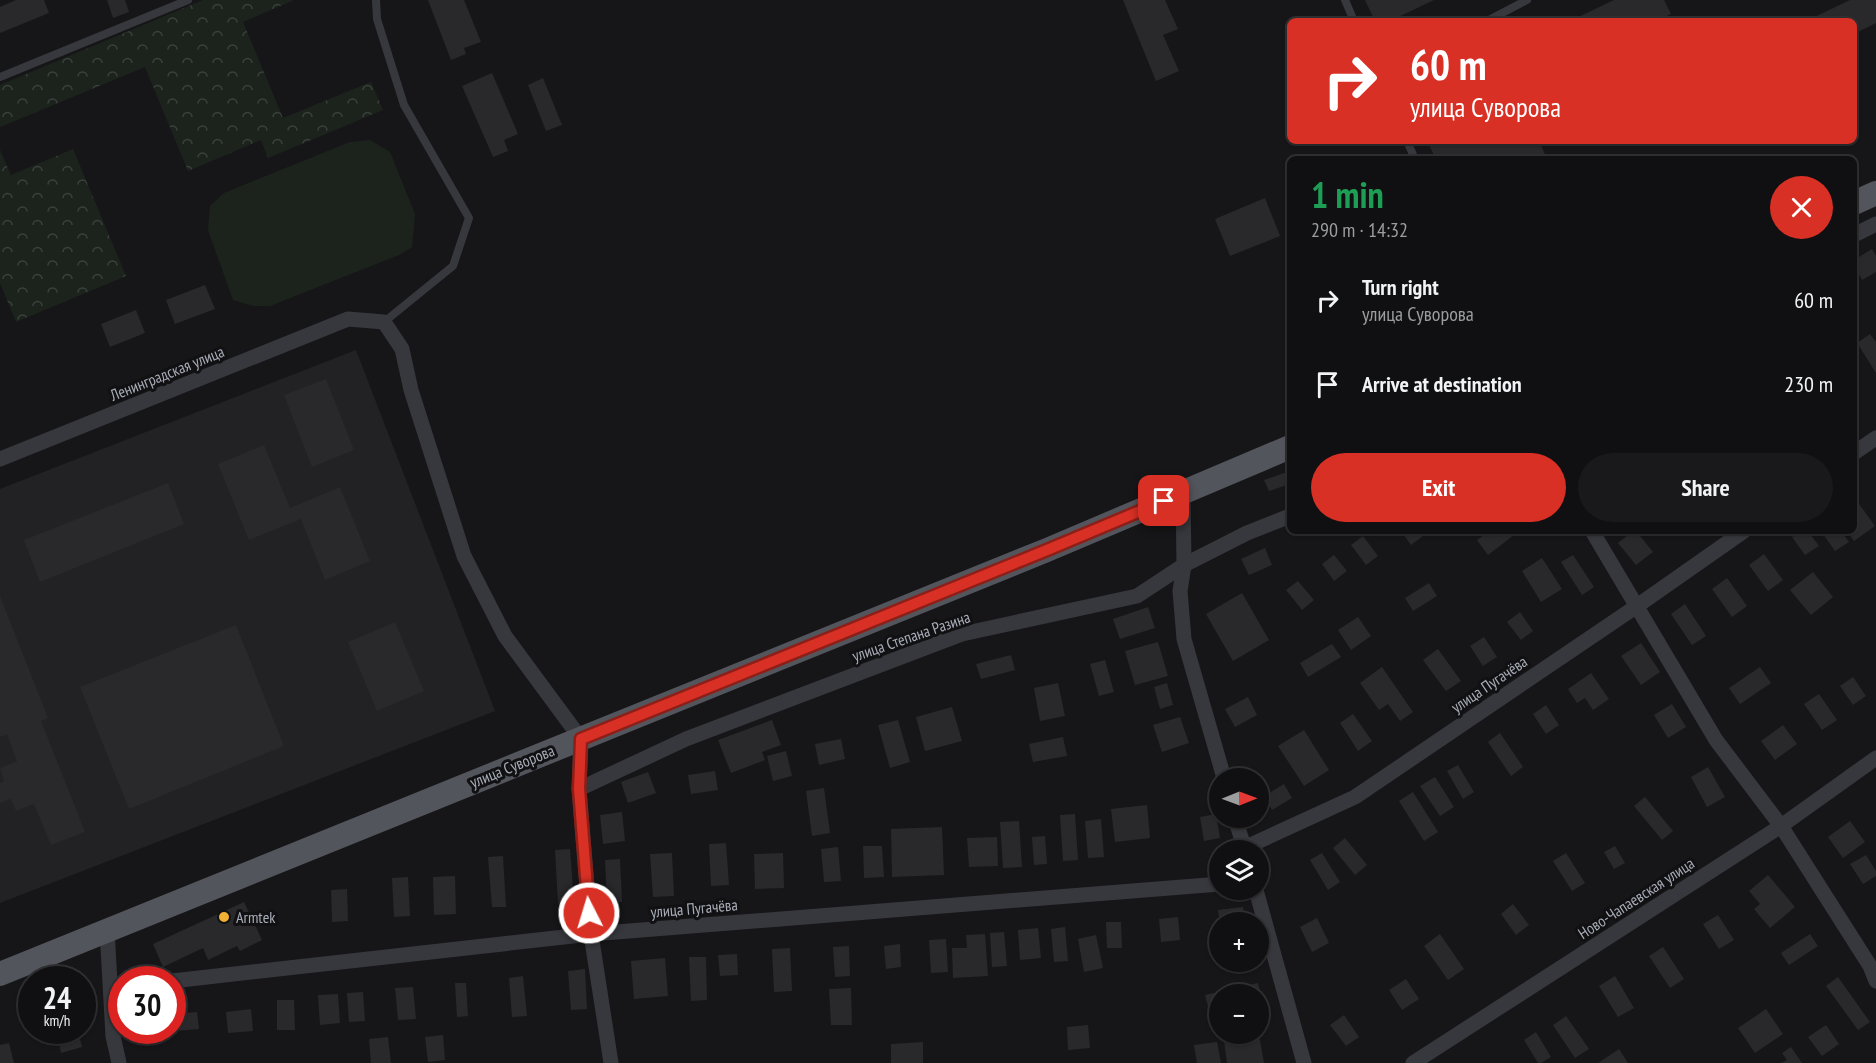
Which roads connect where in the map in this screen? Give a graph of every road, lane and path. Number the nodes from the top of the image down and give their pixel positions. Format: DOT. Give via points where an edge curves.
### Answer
graph roads {
  1 [pos="188,0"];
  2 [pos="376,0"];
  3 [pos="1345,0"];
  4 [pos="1527,0"];
  5 [pos="1353,18"];
  6 [pos="1493,18"];
  7 [pos="0,77"];
  8 [pos="1876,193"];
  9 [pos="1857,202"];
  10 [pos="1876,224"];
  11 [pos="1857,234"];
  12 [pos="384,322"];
  13 [pos="1876,438"];
  14 [pos="1287,448"];
  15 [pos="1857,451"];
  16 [pos="0,459"];
  17 [pos="1183,492"];
  18 [pos="1287,517"];
  19 [pos="1594,534"];
  20 [pos="1740,534"];
  21 [pos="1184,565"];
  22 [pos="1637,606"];
  23 [pos="581,739"];
  24 [pos="1876,758"];
  25 [pos="1221,768"];
  26 [pos="579,789"];
  27 [pos="1781,826"];
  28 [pos="1263,840"];
  29 [pos="1209,885"];
  30 [pos="1259,900"];
  31 [pos="107,930"];
  32 [pos="591,934"];
  33 [pos="113,966"];
  34 [pos="0,974"];
  35 [pos="186,979"];
  36 [pos="1876,981"];
  37 [pos="115,1044"];
  38 [pos="119,1063"];
  39 [pos="611,1063"];
  40 [pos="1304,1063"];
  41 [pos="1413,1063"];
  1 -- 7 [label="lane"];
  2 -- 12 [label="lane" via="377,19 404,105 470,218 453,266"];
  3 -- 5 [label="lane"];
  4 -- 6 [label="lane"];
  8 -- 9 [label="main road"];
  10 -- 11 [label="street"];
  12 -- 16 [label="street, Ленинградская улица" via="348,319"];
  12 -- 23 [label="street" via="402,349 411,390 464,556 505,636"];
  13 -- 15 [label="street"];
  14 -- 17 [label="main road, улица Суворова"];
  17 -- 21 [label="street"];
  17 -- 23 [label="main road, улица Суворова"];
  18 -- 21 [label="street, улица Степана Разина"];
  19 -- 22 [label="street"];
  20 -- 22 [label="street, улица Пугачёва"];
  21 -- 25 [label="street" via="1180,591 1184,639"];
  21 -- 26 [label="street, улица Степана Разина" via="1137,596 962,634 686,739"];
  22 -- 27 [label="street" via="1716,740"];
  22 -- 28 [label="street, улица Пугачёва" via="1355,797"];
  23 -- 26 [label="street"];
  23 -- 31 [label="main road, улица Суворова"];
  24 -- 27 [label="street, Ново-Чапаевская улица"];
  26 -- 32 [label="street"];
  27 -- 36 [label="street"];
  27 -- 41 [label="street, Ново-Чапаевская улица"];
  29 -- 32 [label="street, улица Пугачёва"];
  30 -- 40 [label="street"];
  31 -- 33 [label="street"];
  31 -- 34 [label="main road, улица Суворова"];
  32 -- 35 [label="street, улица Пугачёва"];
  32 -- 39 [label="street"];
  37 -- 38 [label="street"];
}
